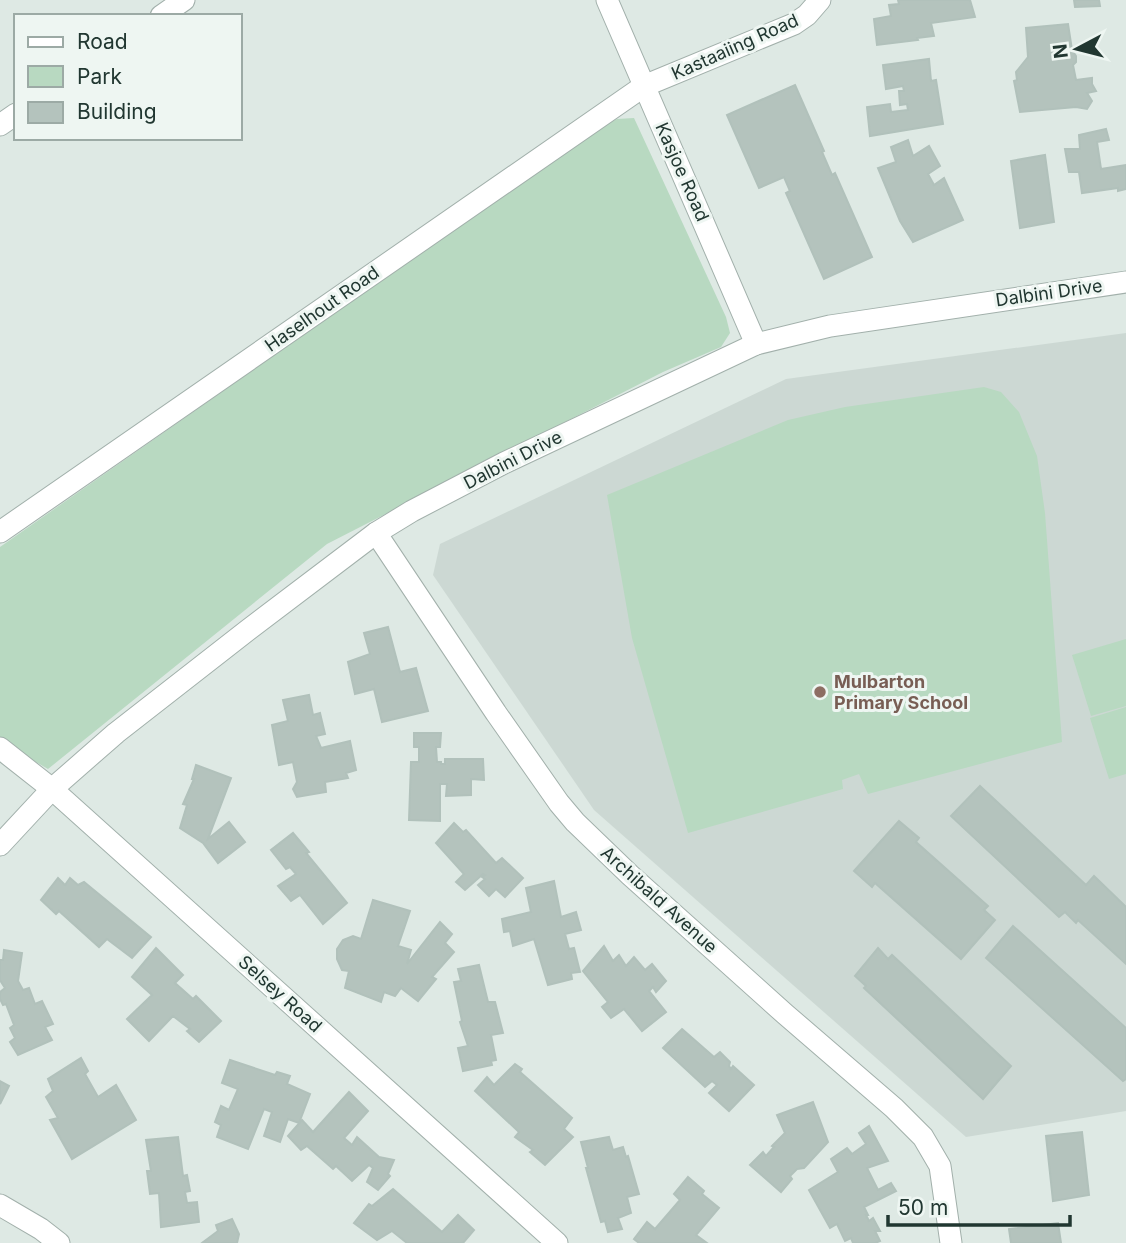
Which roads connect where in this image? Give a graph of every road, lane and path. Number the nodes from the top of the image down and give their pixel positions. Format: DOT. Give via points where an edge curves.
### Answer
graph roads {
  1 [pos="184,0"];
  2 [pos="607,0"];
  3 [pos="820,0"];
  4 [pos="164,14"];
  5 [pos="644,86"];
  6 [pos="1126,282"];
  7 [pos="756,344"];
  8 [pos="0,532"];
  9 [pos="376,533"];
  10 [pos="0,748"];
  11 [pos="52,789"];
  12 [pos="0,845"];
  13 [pos="0,1205"];
  14 [pos="59,1243"];
  15 [pos="557,1243"];
  16 [pos="951,1243"];
  1 -- 4 [label="street"];
  2 -- 5 [label="street, Kasjoe Road"];
  3 -- 5 [label="street, Kastaaiing Road" via="794,24"];
  5 -- 7 [label="street, Kasjoe Road"];
  5 -- 8 [label="street, Haselhout Road"];
  6 -- 7 [label="street, Dalbini Drive" via="830,326"];
  7 -- 9 [label="street, Dalbini Drive" via="504,463"];
  9 -- 11 [label="street, Dalbini Drive" via="116,733"];
  9 -- 16 [label="street, Archibald Avenue" via="575,822 923,1137 940,1166"];
  10 -- 11 [label="street, Selsey Road"];
  11 -- 12 [label="street, Dalbini Drive"];
  11 -- 15 [label="street, Selsey Road"];
  13 -- 14 [label="street"];
}
